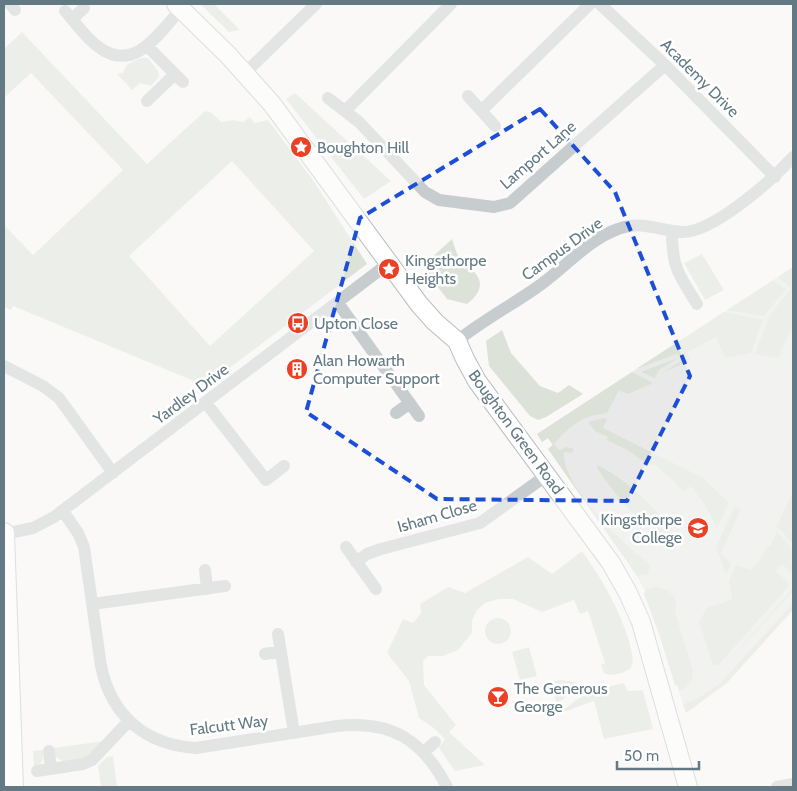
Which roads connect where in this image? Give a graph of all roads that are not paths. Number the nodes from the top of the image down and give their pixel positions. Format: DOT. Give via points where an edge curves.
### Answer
graph roads {
  1 [pos="316,4"];
  2 [pos="451,4"];
  3 [pos="590,4"];
  4 [pos="600,4"];
  5 [pos="178,6"];
  6 [pos="84,8"];
  7 [pos="147,46"];
  8 [pos="665,65"];
  9 [pos="245,73"];
  10 [pos="468,96"];
  11 [pos="328,98"];
  12 [pos="147,101"];
  13 [pos="345,110"];
  14 [pos="482,110"];
  15 [pos="495,126"];
  16 [pos="793,158"];
  17 [pos="775,177"];
  18 [pos="672,231"];
  19 [pos="389,263"];
  20 [pos="338,303"];
  21 [pos="697,304"];
  22 [pos="457,341"];
  23 [pos="4,366"];
  24 [pos="206,403"];
  25 [pos="410,403"];
  26 [pos="396,413"];
  27 [pos="419,416"];
  28 [pos="284,466"];
  29 [pos="113,473"];
  30 [pos="547,475"];
  31 [pos="63,511"];
  32 [pos="4,533"];
  33 [pos="346,547"];
  34 [pos="356,562"];
  35 [pos="205,570"];
  36 [pos="225,586"];
  37 [pos="207,589"];
  38 [pos="376,589"];
  39 [pos="92,604"];
  40 [pos="278,634"];
  41 [pos="281,651"];
  42 [pos="265,654"];
  43 [pos="129,721"];
  44 [pos="294,733"];
  45 [pos="435,742"];
  46 [pos="49,752"];
  47 [pos="424,752"];
  48 [pos="51,769"];
  49 [pos="36,771"];
  50 [pos="793,784"];
  51 [pos="13,787"];
  52 [pos="447,787"];
  53 [pos="688,787"];
  54 [pos="777,787"];
  1 -- 9 [label="street"];
  2 -- 13 [label="street"];
  3 -- 14 [label="street"];
  4 -- 8 [label="street, Academy Drive"];
  5 -- 7 [label="street"];
  5 -- 9 [label="street, Boughton Green Road"];
  6 -- 7 [label="street" via="68,15 95,44 119,56"];
  7 -- 12 [label="street" via="179,78"];
  8 -- 13 [label="street, Lamport Lane" via="510,203 494,207 439,200 424,192"];
  8 -- 17 [label="street, Academy Drive"];
  9 -- 19 [label="street, Boughton Green Road" via="272,104"];
  10 -- 14 [label="street"];
  11 -- 13 [label="street, Lamport Lane"];
  14 -- 15 [label="street"];
  16 -- 17 [label="street, Campus Drive"];
  17 -- 18 [label="street, Campus Drive" via="703,227 692,231"];
  18 -- 21 [label="street" via="674,265"];
  18 -- 22 [label="street, Campus Drive" via="634,225 608,233 536,288"];
  19 -- 20 [label="street, Yardley Drive"];
  19 -- 22 [label="street, Boughton Green Road" via="419,304"];
  20 -- 24 [label="street, Yardley Drive"];
  20 -- 25 [label="street"];
  22 -- 30 [label="street, Boughton Green Road" via="478,381"];
  23 -- 29 [label="street" via="59,398"];
  24 -- 28 [label="street" via="266,480"];
  24 -- 29 [label="street, Yardley Drive"];
  25 -- 26 [label="street"];
  25 -- 27 [label="street"];
  29 -- 31 [label="street, Yardley Drive"];
  30 -- 34 [label="street, Isham Close" via="480,523 381,549"];
  30 -- 53 [label="street, Boughton Green Road" via="605,555 635,606"];
  31 -- 32 [label="street, Yardley Drive" via="33,528"];
  31 -- 39 [label="street, Falcutt Way" via="84,547"];
  32 -- 51 [label="main road"];
  33 -- 34 [label="street"];
  34 -- 38 [label="street"];
  35 -- 37 [label="street"];
  36 -- 37 [label="street"];
  37 -- 39 [label="street"];
  39 -- 43 [label="street, Falcutt Way" via="103,676 115,704"];
  40 -- 41 [label="street"];
  41 -- 42 [label="street"];
  41 -- 44 [label="street"];
  43 -- 44 [label="street, Falcutt Way" via="159,740 187,747"];
  43 -- 48 [label="street" via="92,760"];
  44 -- 47 [label="street, Falcutt Way" via="366,725 398,734"];
  45 -- 47 [label="street"];
  46 -- 48 [label="street"];
  47 -- 52 [label="street, Falcutt Way"];
  48 -- 49 [label="street"];
  50 -- 54 [label="street"];
}
